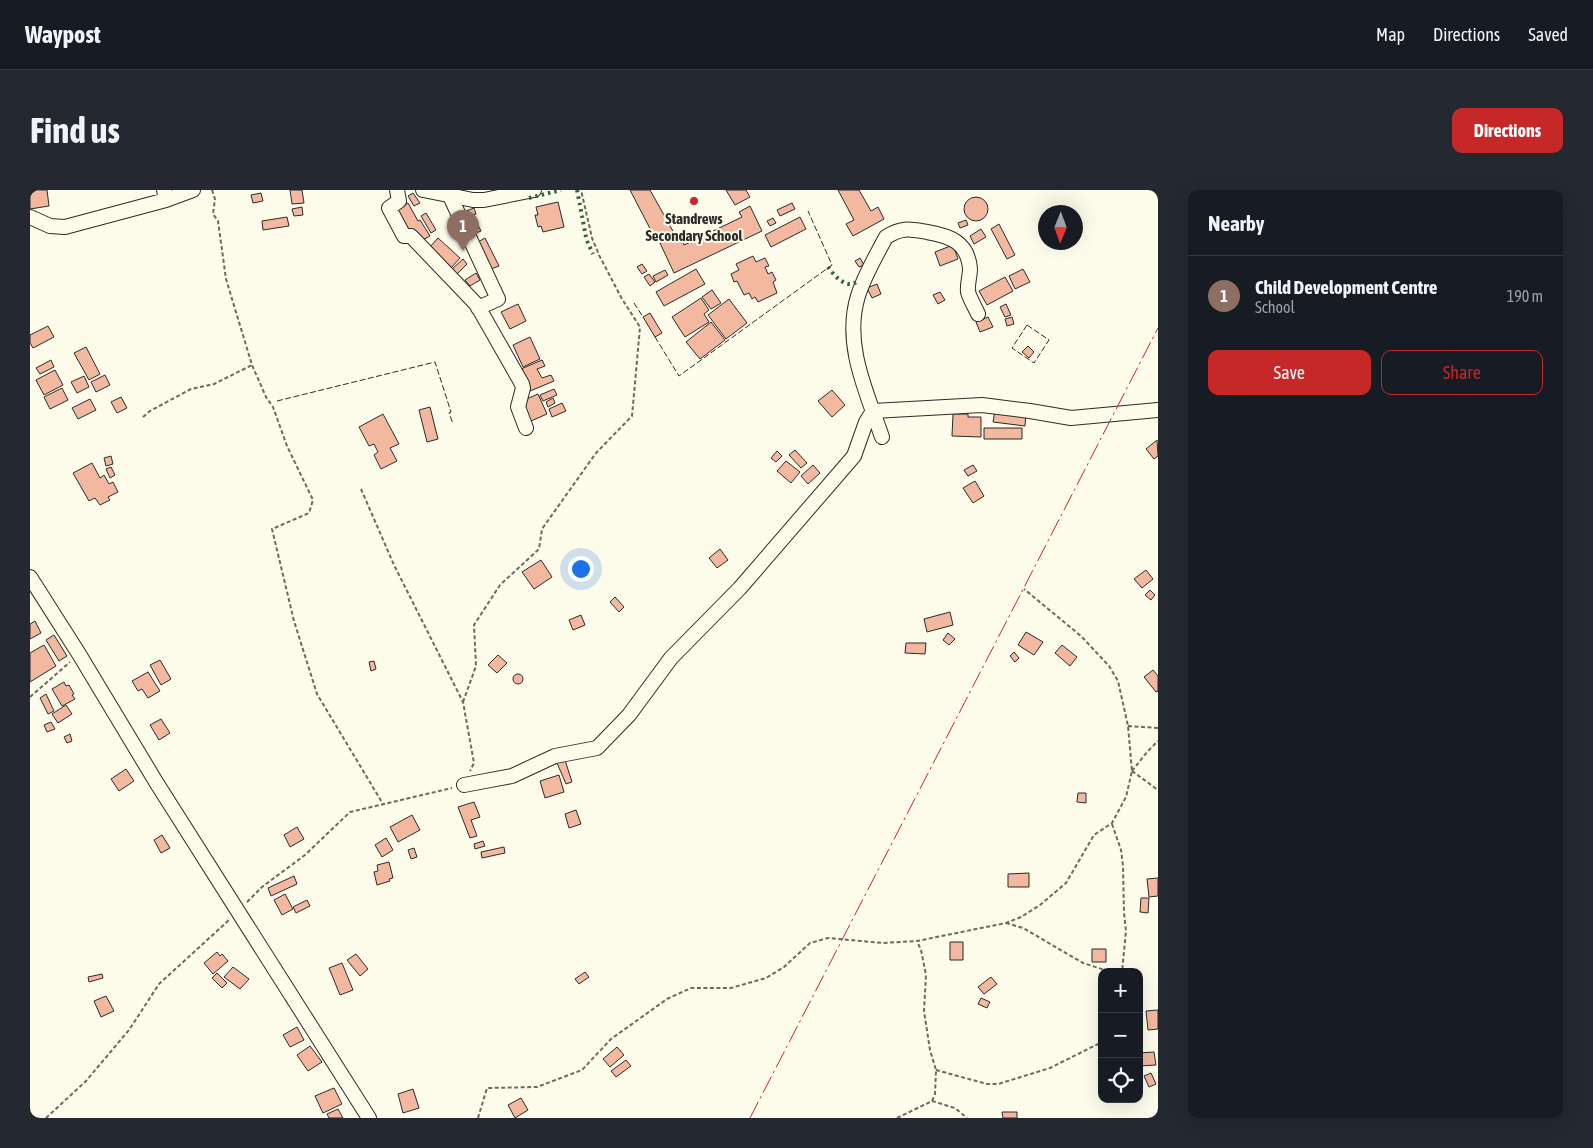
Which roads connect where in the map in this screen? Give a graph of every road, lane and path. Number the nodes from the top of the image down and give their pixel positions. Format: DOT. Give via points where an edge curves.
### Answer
graph roads {
  1 [pos="194,190"];
  2 [pos="212,190"];
  3 [pos="397,190"];
  4 [pos="424,190"];
  5 [pos="534,190"];
  6 [pos="581,190"];
  7 [pos="165,195"];
  8 [pos="450,196"];
  9 [pos="30,217"];
  10 [pos="478,308"];
  11 [pos="978,314"];
  12 [pos="252,365"];
  13 [pos="1158,410"];
  14 [pos="873,411"];
  15 [pos="143,417"];
  16 [pos="526,428"];
  17 [pos="882,437"];
  18 [pos="361,489"];
  19 [pos="30,578"];
  20 [pos="1024,589"];
  21 [pos="79,654"];
  22 [pos="30,697"];
  23 [pos="463,702"];
  24 [pos="1128,726"];
  25 [pos="1158,728"];
  26 [pos="1158,741"];
  27 [pos="1132,771"];
  28 [pos="464,785"];
  29 [pos="1158,790"];
  30 [pos="383,804"];
  31 [pos="1112,823"];
  32 [pos="238,911"];
  33 [pos="1006,923"];
  34 [pos="917,941"];
  35 [pos="1099,968"];
  36 [pos="1122,968"];
  37 [pos="1098,1044"];
  38 [pos="936,1070"];
  39 [pos="932,1101"];
  40 [pos="46,1118"];
  41 [pos="369,1118"];
  42 [pos="478,1118"];
  43 [pos="898,1118"];
  44 [pos="966,1118"];
  1 -- 7 [label="street"];
  2 -- 12 [label="path" via="215,200 213,214 218,221 226,279"];
  3 -- 10 [label="street" via="400,200 389,208 404,236 411,236"];
  4 -- 8 [label="street"];
  5 -- 8 [label="street" via="484,200"];
  6 -- 23 [label="path" via="599,255 640,327 632,416 596,453 542,530 538,549 500,585 474,625 476,666"];
  7 -- 9 [label="street" via="64,227 50,226"];
  8 -- 10 [label="street" via="498,299"];
  10 -- 16 [label="street" via="522,384 518,407"];
  11 -- 14 [label="street" via="968,291 968,260 956,240 945,235 904,229 886,237 864,280 854,317 854,350"];
  12 -- 15 [label="path" via="214,384 191,389"];
  12 -- 30 [label="path" via="313,500 309,513 272,529 294,621 317,694"];
  13 -- 14 [label="street" via="1071,418 982,405"];
  14 -- 17 [label="street"];
  14 -- 28 [label="street" via="854,456 740,588 671,658 629,715 597,748 555,756 512,776"];
  18 -- 23 [label="path" via="394,565"];
  19 -- 21 [label="street"];
  20 -- 24 [label="path" via="1081,636 1108,666 1118,681"];
  21 -- 22 [label="path"];
  21 -- 32 [label="street"];
  23 -- 28 [label="path" via="474,764"];
  24 -- 25 [label="path"];
  24 -- 27 [label="path"];
  26 -- 27 [label="path"];
  27 -- 29 [label="path"];
  27 -- 31 [label="path" via="1126,797"];
  28 -- 30 [label="path"];
  30 -- 32 [label="path" via="350,812"];
  31 -- 33 [label="path" via="1094,835 1066,883 1040,905"];
  31 -- 36 [label="path" via="1123,866 1126,931"];
  32 -- 40 [label="path" via="159,984 130,1030 86,1081"];
  32 -- 41 [label="street"];
  33 -- 34 [label="path"];
  33 -- 35 [label="path" via="1023,928 1083,963"];
  34 -- 38 [label="path" via="926,975 924,1011"];
  34 -- 42 [label="path" via="883,943 828,938 810,943 784,967 766,978 731,988 691,988 668,999 611,1039 582,1070 537,1087 486,1088"];
  37 -- 38 [label="path" via="1050,1068 998,1084"];
  38 -- 39 [label="path"];
  39 -- 43 [label="path"];
  39 -- 44 [label="path" via="955,1108"];
}
